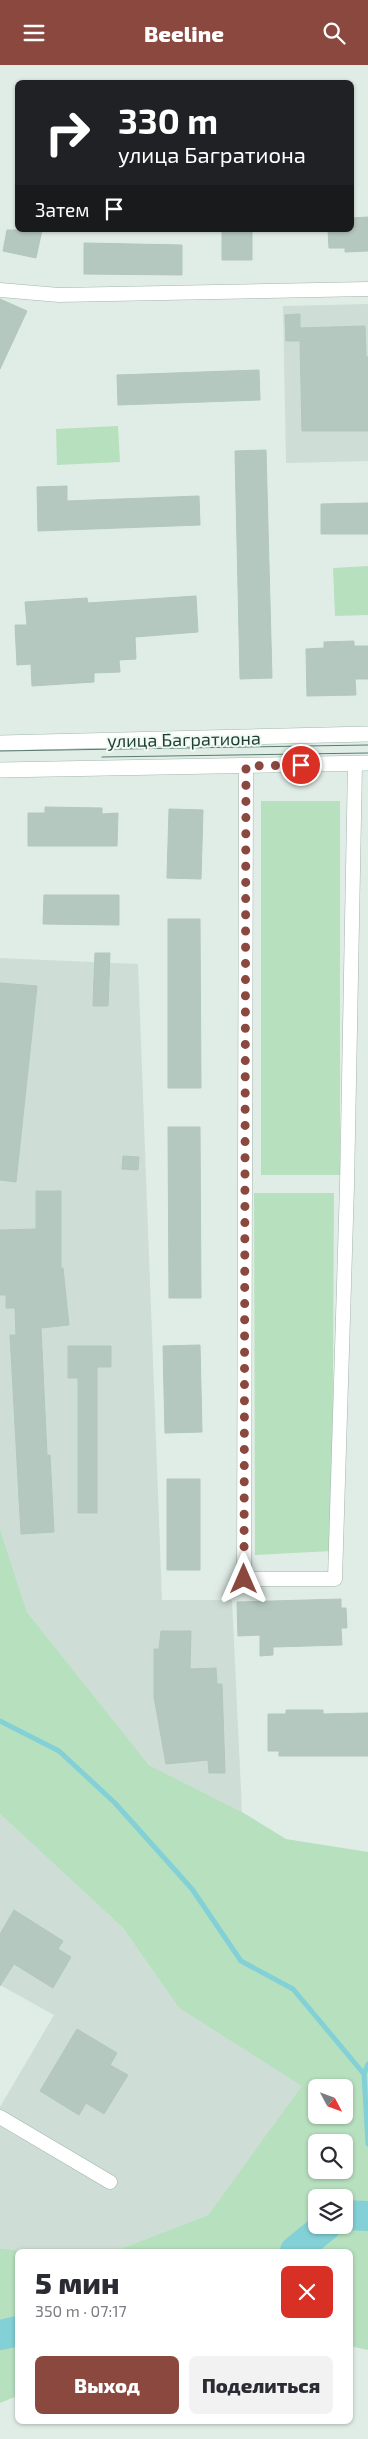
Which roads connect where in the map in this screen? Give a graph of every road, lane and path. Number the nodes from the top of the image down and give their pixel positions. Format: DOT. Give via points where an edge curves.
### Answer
graph roads {
  1 [pos="368,289"];
  2 [pos="0,290"];
  3 [pos="368,734"];
  4 [pos="0,743"];
  5 [pos="362,763"];
  6 [pos="246,766"];
  7 [pos="0,769"];
  8 [pos="0,2117"];
  9 [pos="110,2182"];
  1 -- 2 [label="street" via="59,295"];
  3 -- 4 [label="main road, улица Багратиона"];
  5 -- 6 [label="main road, улица Багратиона"];
  5 -- 6 [label="street" via="335,1579 244,1579"];
  6 -- 7 [label="main road, улица Багратиона"];
  8 -- 9 [label="street"];
}
